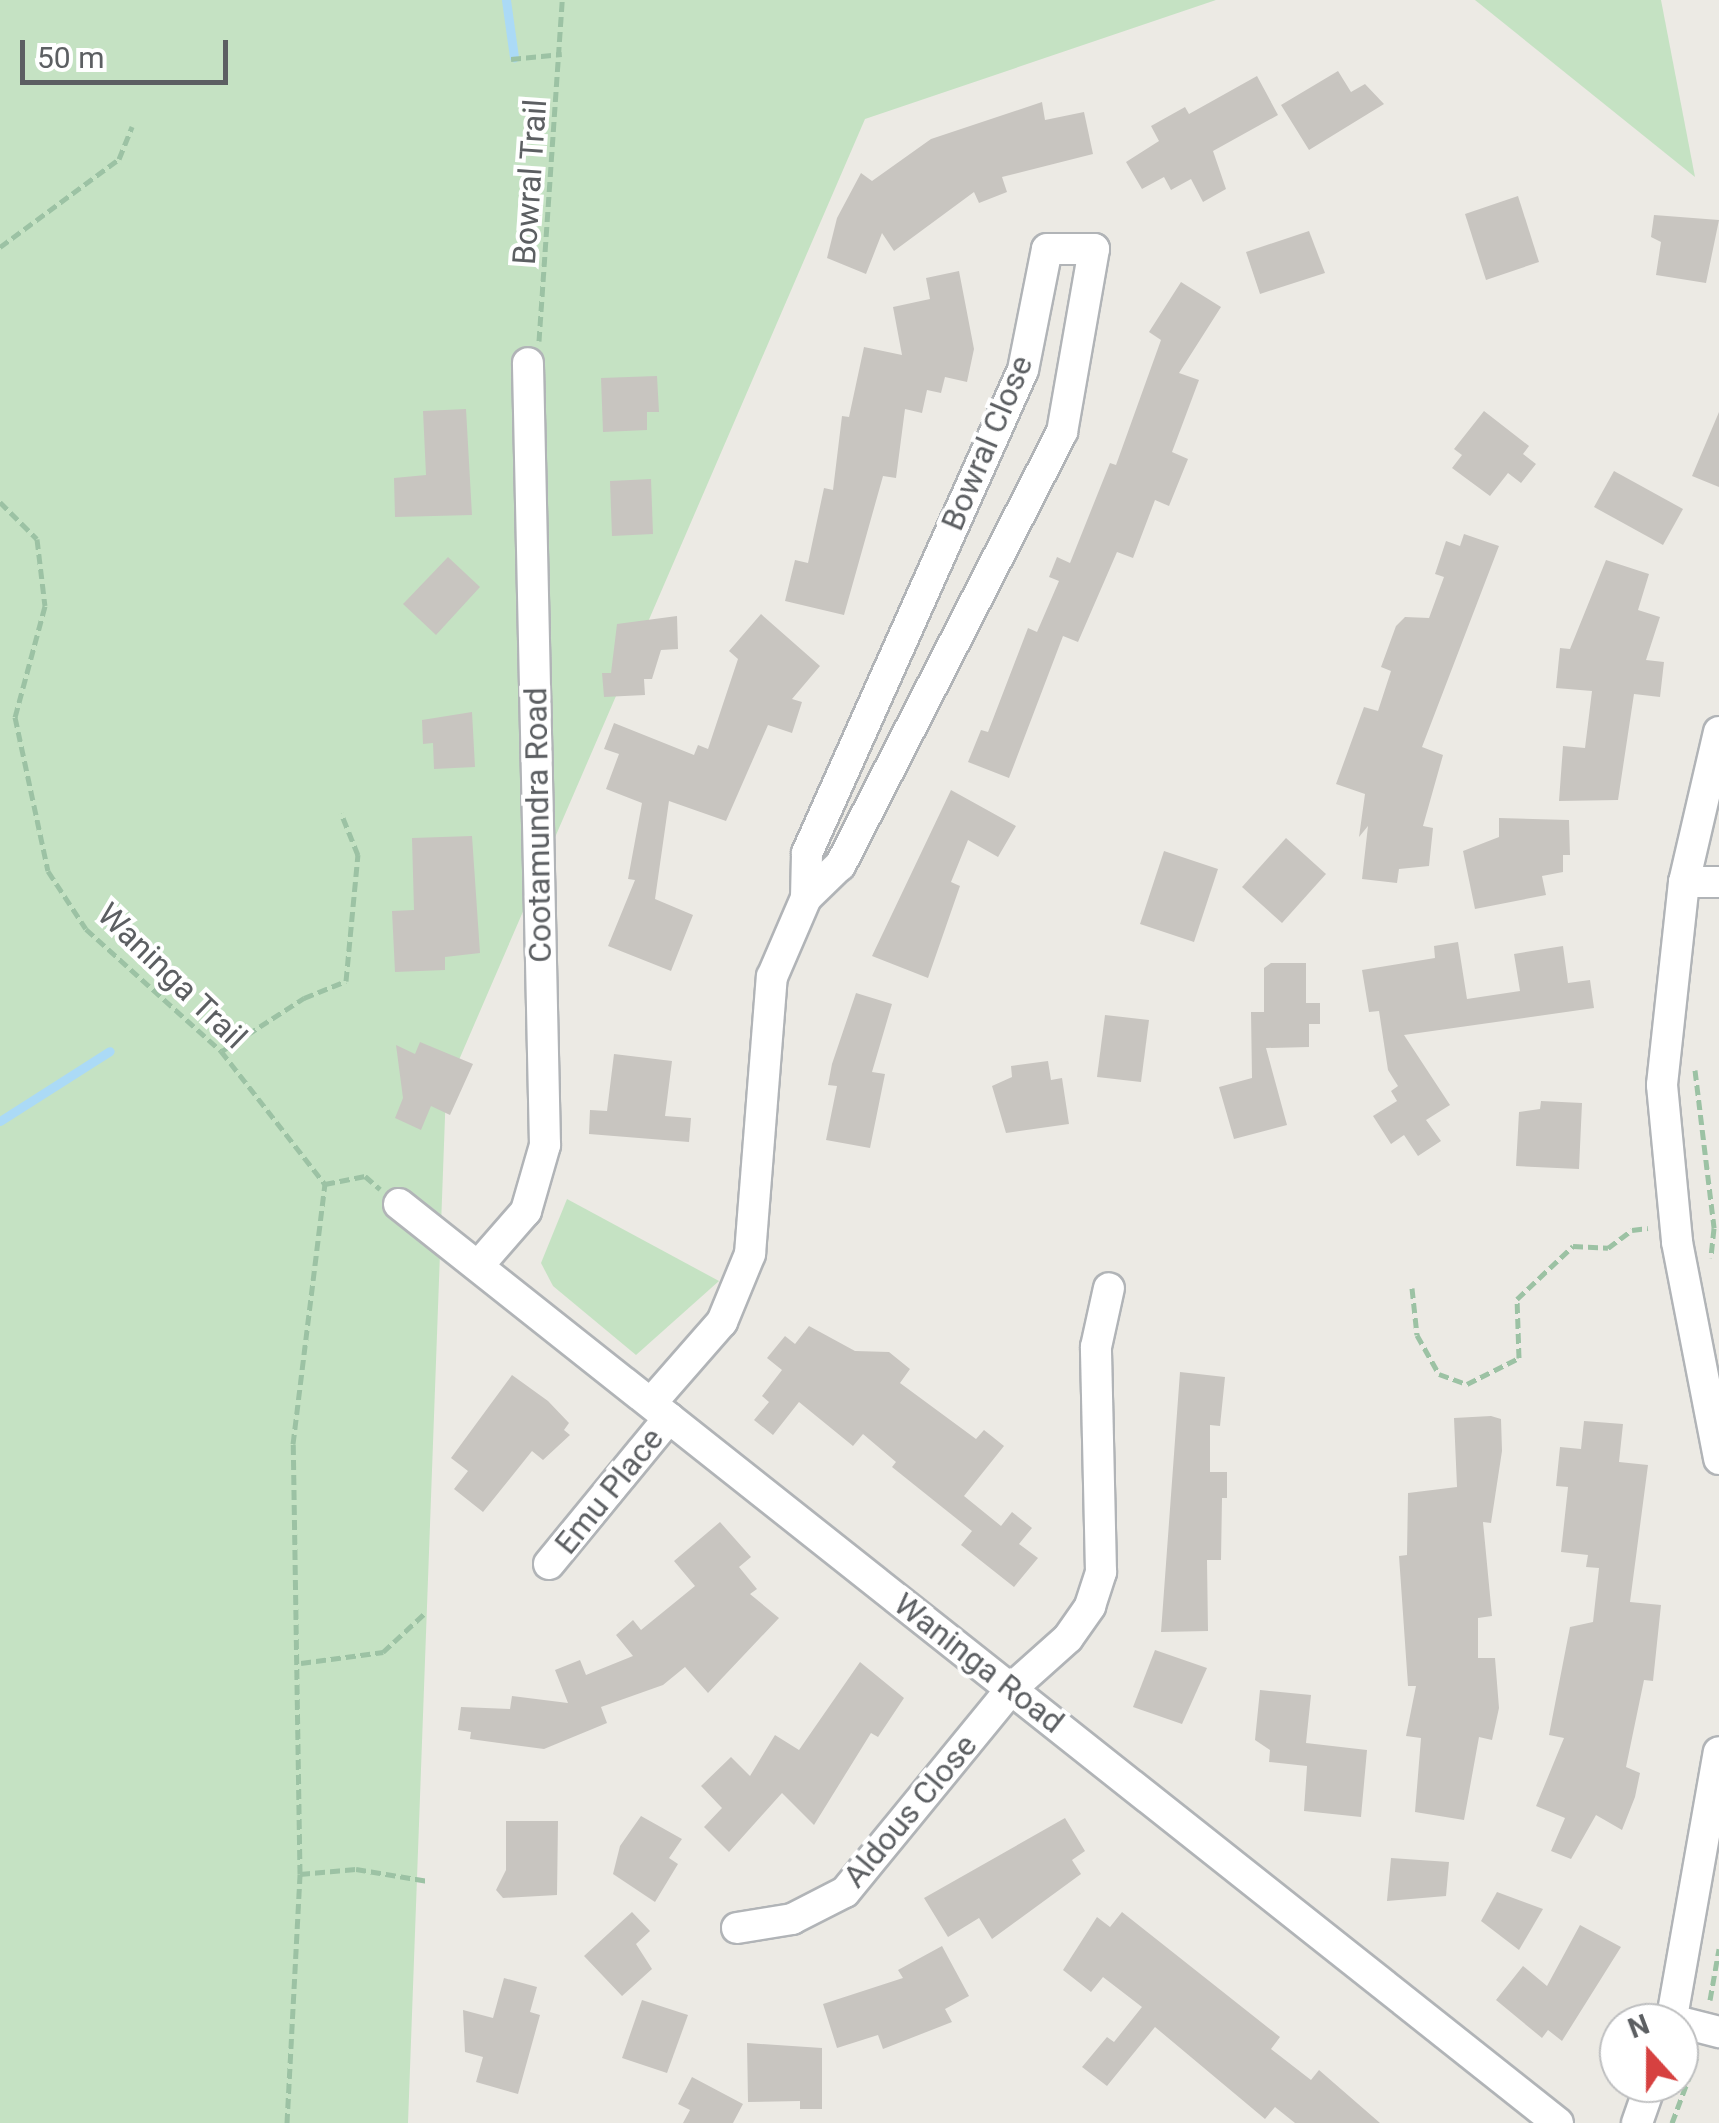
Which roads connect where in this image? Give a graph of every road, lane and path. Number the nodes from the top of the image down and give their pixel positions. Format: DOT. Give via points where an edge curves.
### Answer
graph roads {
  1 [pos="562,0"];
  2 [pos="562,54"];
  3 [pos="512,59"];
  4 [pos="132,126"];
  5 [pos="0,247"];
  6 [pos="528,364"];
  7 [pos="0,502"];
  8 [pos="1719,732"];
  9 [pos="341,813"];
  10 [pos="1684,882"];
  11 [pos="1719,882"];
  12 [pos="806,898"];
  13 [pos="221,1052"];
  14 [pos="1694,1066"];
  15 [pos="325,1184"];
  16 [pos="400,1204"];
  17 [pos="1675,1224"];
  18 [pos="478,1266"];
  19 [pos="1713,1275"];
  20 [pos="1109,1288"];
  21 [pos="1412,1288"];
  22 [pos="660,1410"];
  23 [pos="1719,1458"];
  24 [pos="549,1564"];
  25 [pos="424,1614"];
  26 [pos="301,1664"];
  27 [pos="1011,1689"];
  28 [pos="1719,1752"];
  29 [pos="300,1874"];
  30 [pos="428,1880"];
  31 [pos="737,1928"];
  32 [pos="1719,1948"];
  33 [pos="1675,2003"];
  34 [pos="1709,2029"];
  35 [pos="287,2123"];
  36 [pos="1558,2123"];
  37 [pos="1672,2123"];
  1 -- 2 [label="path, Bowral Trail"];
  2 -- 3 [label="path"];
  2 -- 6 [label="path, Bowral Trail" via="542,334"];
  4 -- 5 [label="path" via="120,158"];
  6 -- 18 [label="street, Cootamundra Road" via="545,1145 526,1211"];
  7 -- 13 [label="path, Waninga Trail" via="37,539 45,606 15,717 48,872 86,929"];
  8 -- 10 [label="street"];
  9 -- 13 [label="path" via="358,855 346,981 304,998"];
  10 -- 11 [label="street"];
  10 -- 17 [label="street" via="1662,1085"];
  12 -- 12 [label="street, Bowral Close" via="808,853 1023,370 1048,248 1094,249 1062,432 840,865"];
  12 -- 22 [label="street, Bowral Close" via="772,977 750,1254 722,1322"];
  13 -- 15 [label="path, Waninga Trail"];
  14 -- 19 [label="path"];
  15 -- 16 [label="path" via="365,1176"];
  15 -- 26 [label="path" via="293,1444"];
  16 -- 18 [label="street, Waninga Road"];
  17 -- 21 [label="path" via="1632,1230 1608,1248 1573,1246 1517,1299 1520,1358 1468,1384 1439,1374 1418,1335"];
  17 -- 23 [label="street"];
  18 -- 22 [label="street, Waninga Road"];
  20 -- 27 [label="street, Aldous Close" via="1096,1348 1101,1572 1090,1606 1068,1638"];
  22 -- 24 [label="street, Emu Place"];
  22 -- 27 [label="street, Waninga Road"];
  25 -- 26 [label="path" via="383,1652"];
  26 -- 29 [label="path"];
  27 -- 31 [label="street, Aldous Close" via="845,1892 792,1919"];
  27 -- 36 [label="street, Waninga Road"];
  28 -- 33 [label="street"];
  29 -- 30 [label="path" via="342,1868"];
  29 -- 35 [label="path"];
  32 -- 34 [label="path"];
  34 -- 37 [label="path"];
}
